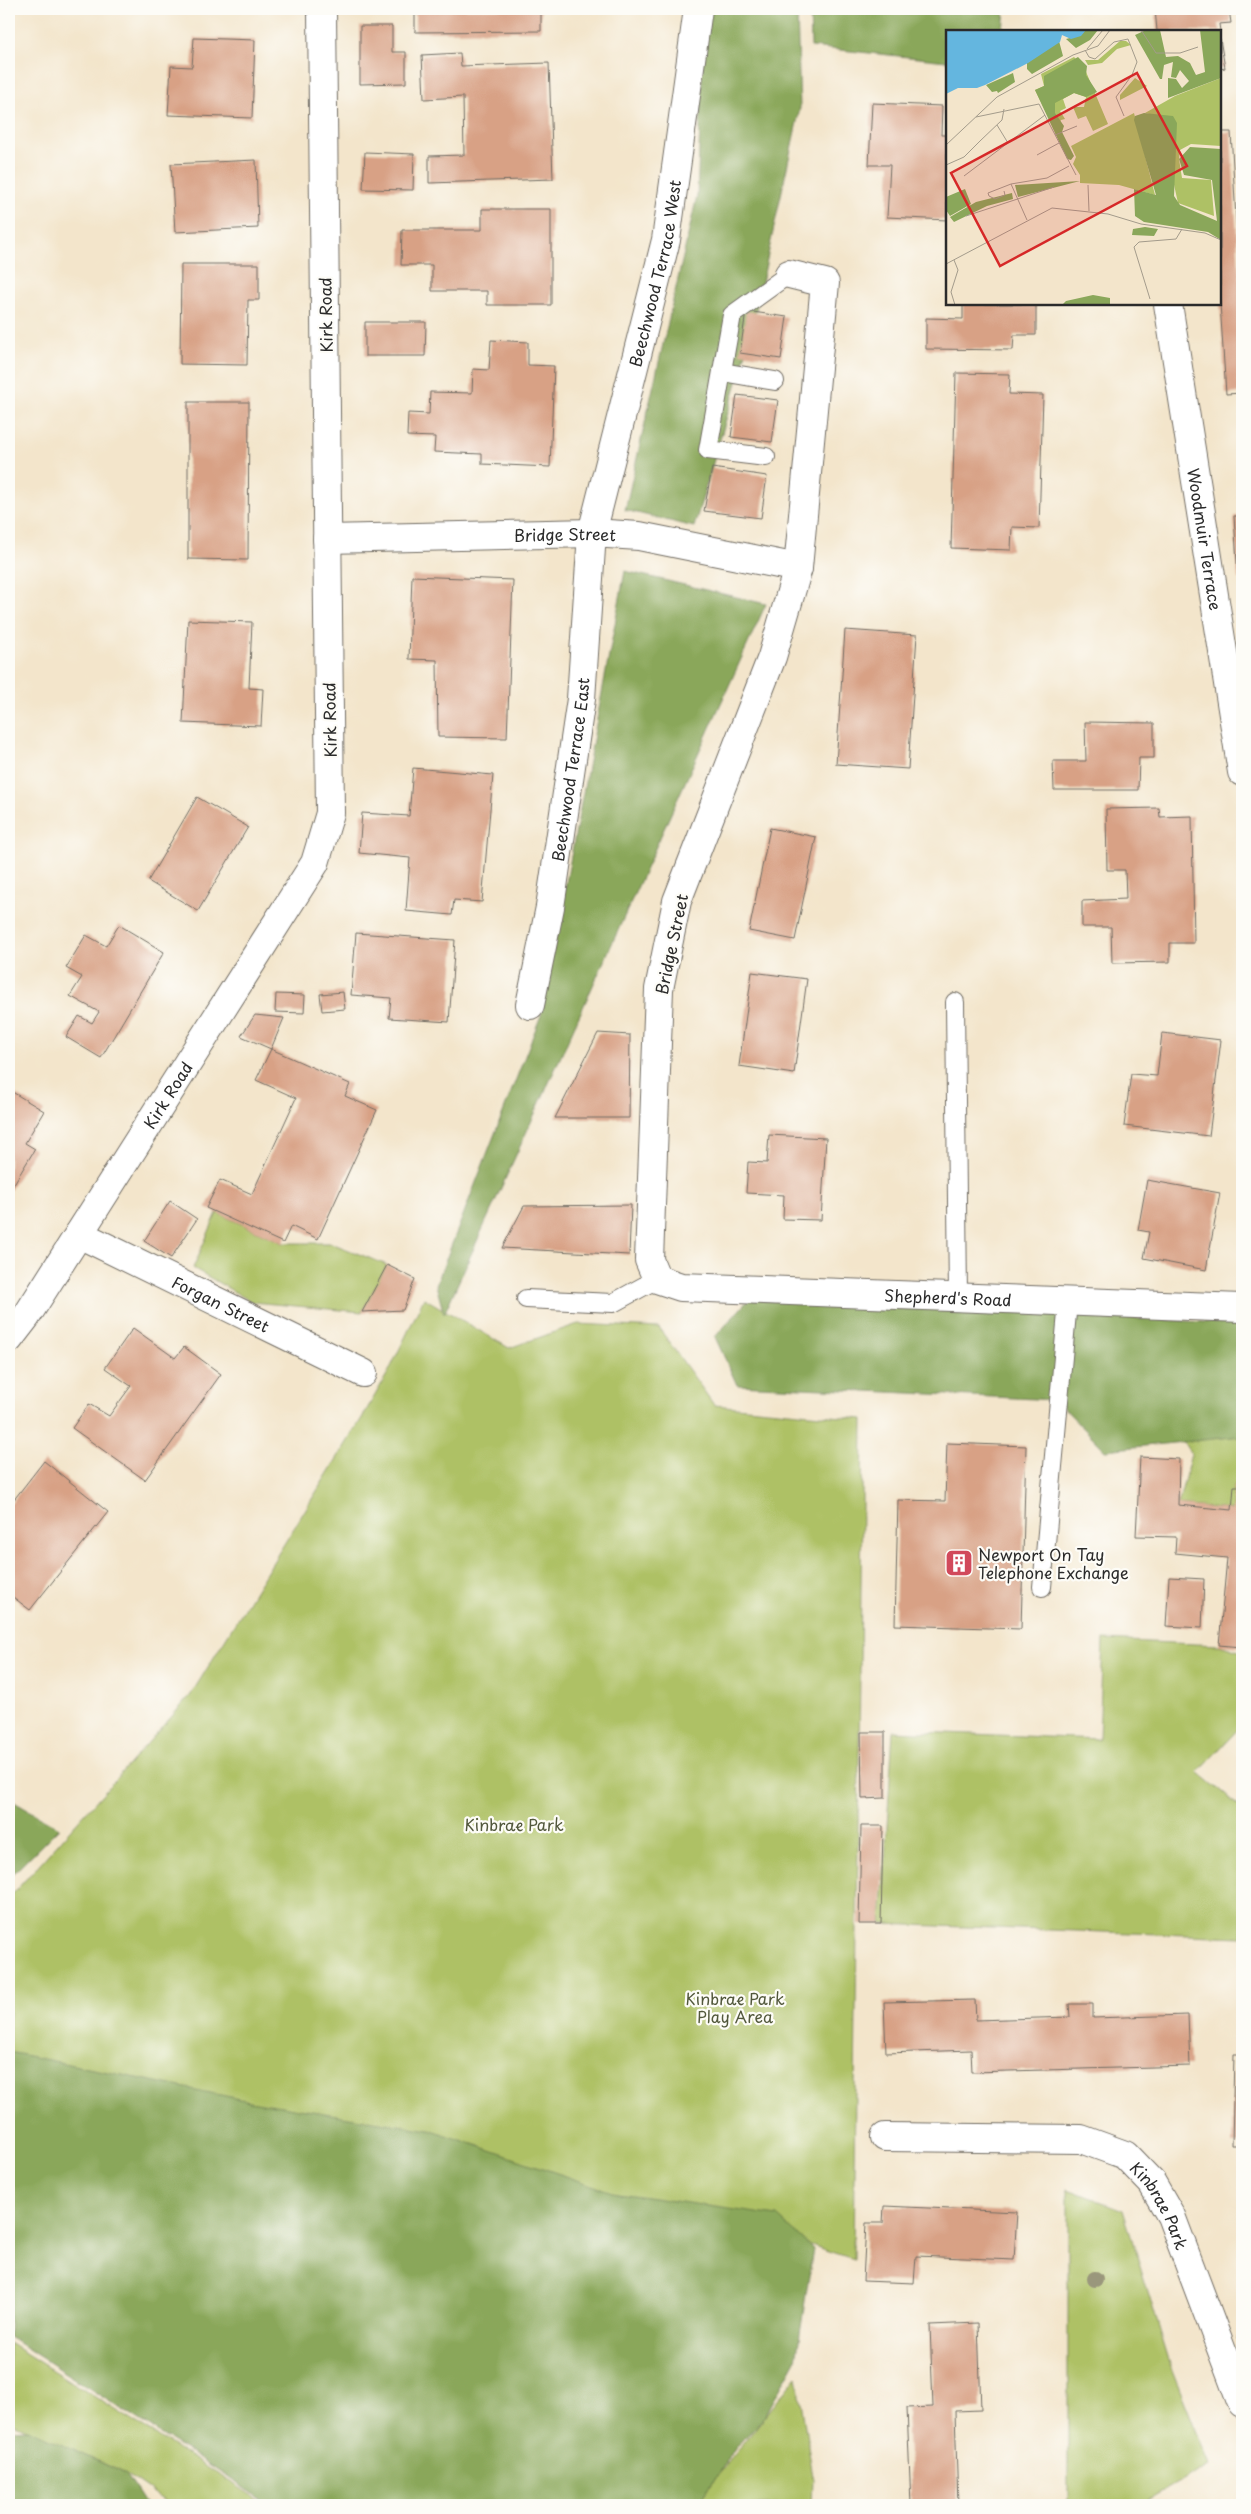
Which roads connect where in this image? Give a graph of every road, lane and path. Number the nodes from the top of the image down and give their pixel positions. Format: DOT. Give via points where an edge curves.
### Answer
graph roads {
  1 [pos="322,9"];
  2 [pos="698,9"];
  3 [pos="789,274"];
  4 [pos="1168,305"];
  5 [pos="722,372"];
  6 [pos="775,381"];
  7 [pos="766,457"];
  8 [pos="592,533"];
  9 [pos="327,539"];
  10 [pos="798,568"];
  11 [pos="1242,772"];
  12 [pos="955,1002"];
  13 [pos="530,1005"];
  14 [pos="79,1234"];
  15 [pos="656,1279"];
  16 [pos="958,1298"];
  17 [pos="526,1299"];
  18 [pos="1068,1302"];
  19 [pos="1242,1308"];
  20 [pos="9,1339"];
  21 [pos="363,1373"];
  22 [pos="1042,1587"];
  23 [pos="885,2136"];
  24 [pos="1242,2404"];
  1 -- 9 [label="street, Kirk Road"];
  2 -- 8 [label="street, Beechwood Terrace West" via="666,240"];
  3 -- 5 [label="lane" via="732,315"];
  3 -- 10 [label="street, Bridge Street" via="825,284"];
  4 -- 11 [label="street, Woodmuir Terrace"];
  5 -- 6 [label="lane"];
  5 -- 7 [label="lane" via="708,450"];
  8 -- 9 [label="street, Bridge Street"];
  8 -- 10 [label="street, Bridge Street" via="639,536"];
  8 -- 13 [label="street, Beechwood Terrace East" via="581,699 550,907"];
  9 -- 14 [label="street, Kirk Road" via="330,813 315,863"];
  10 -- 15 [label="street, Bridge Street" via="769,666 677,900 659,989 650,1260"];
  12 -- 16 [label="lane"];
  14 -- 20 [label="street, Kirk Road"];
  14 -- 21 [label="street, Forgan Street"];
  15 -- 16 [label="street, Shepherd's Road" via="681,1287"];
  15 -- 17 [label="lane" via="613,1303"];
  16 -- 18 [label="street, Shepherd's Road"];
  18 -- 19 [label="street, Shepherd's Road"];
  18 -- 22 [label="lane"];
  23 -- 24 [label="street, Kinbrae Park" via="1081,2139 1126,2155 1152,2183 1170,2216"];
}
